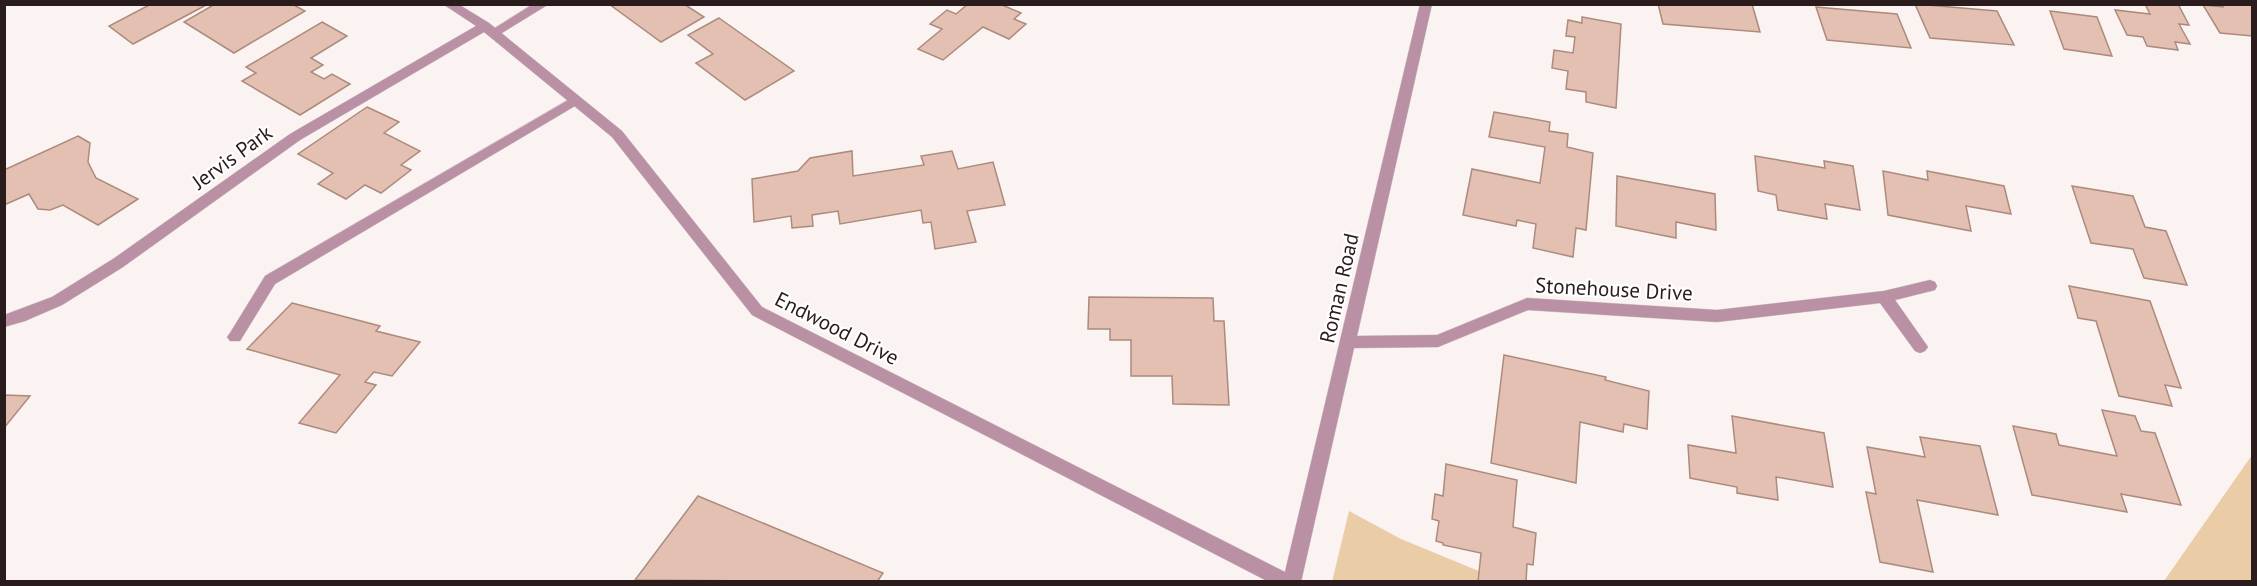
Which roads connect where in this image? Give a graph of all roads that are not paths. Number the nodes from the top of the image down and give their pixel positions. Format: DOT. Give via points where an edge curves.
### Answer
graph roads {
  1 [pos="449,4"];
  2 [pos="543,4"];
  3 [pos="1426,4"];
  4 [pos="489,30"];
  5 [pos="575,100"];
  6 [pos="1930,286"];
  7 [pos="1884,297"];
  8 [pos="4,321"];
  9 [pos="235,338"];
  10 [pos="1347,342"];
  11 [pos="1920,348"];
  12 [pos="1290,582"];
  1 -- 4 [label="street, Endwood Drive"];
  2 -- 4 [label="street, Jervis Park"];
  3 -- 10 [label="street, Roman Road"];
  4 -- 5 [label="street, Endwood Drive"];
  4 -- 8 [label="street, Jervis Park" via="295,137 174,225 77,288 48,305"];
  5 -- 9 [label="street" via="270,280"];
  5 -- 12 [label="street, Endwood Drive" via="617,134 757,311"];
  6 -- 7 [label="street, Stonehouse Drive"];
  7 -- 10 [label="street, Stonehouse Drive" via="1717,316 1527,304 1438,341"];
  7 -- 11 [label="street"];
  10 -- 12 [label="street, Roman Road"];
}
